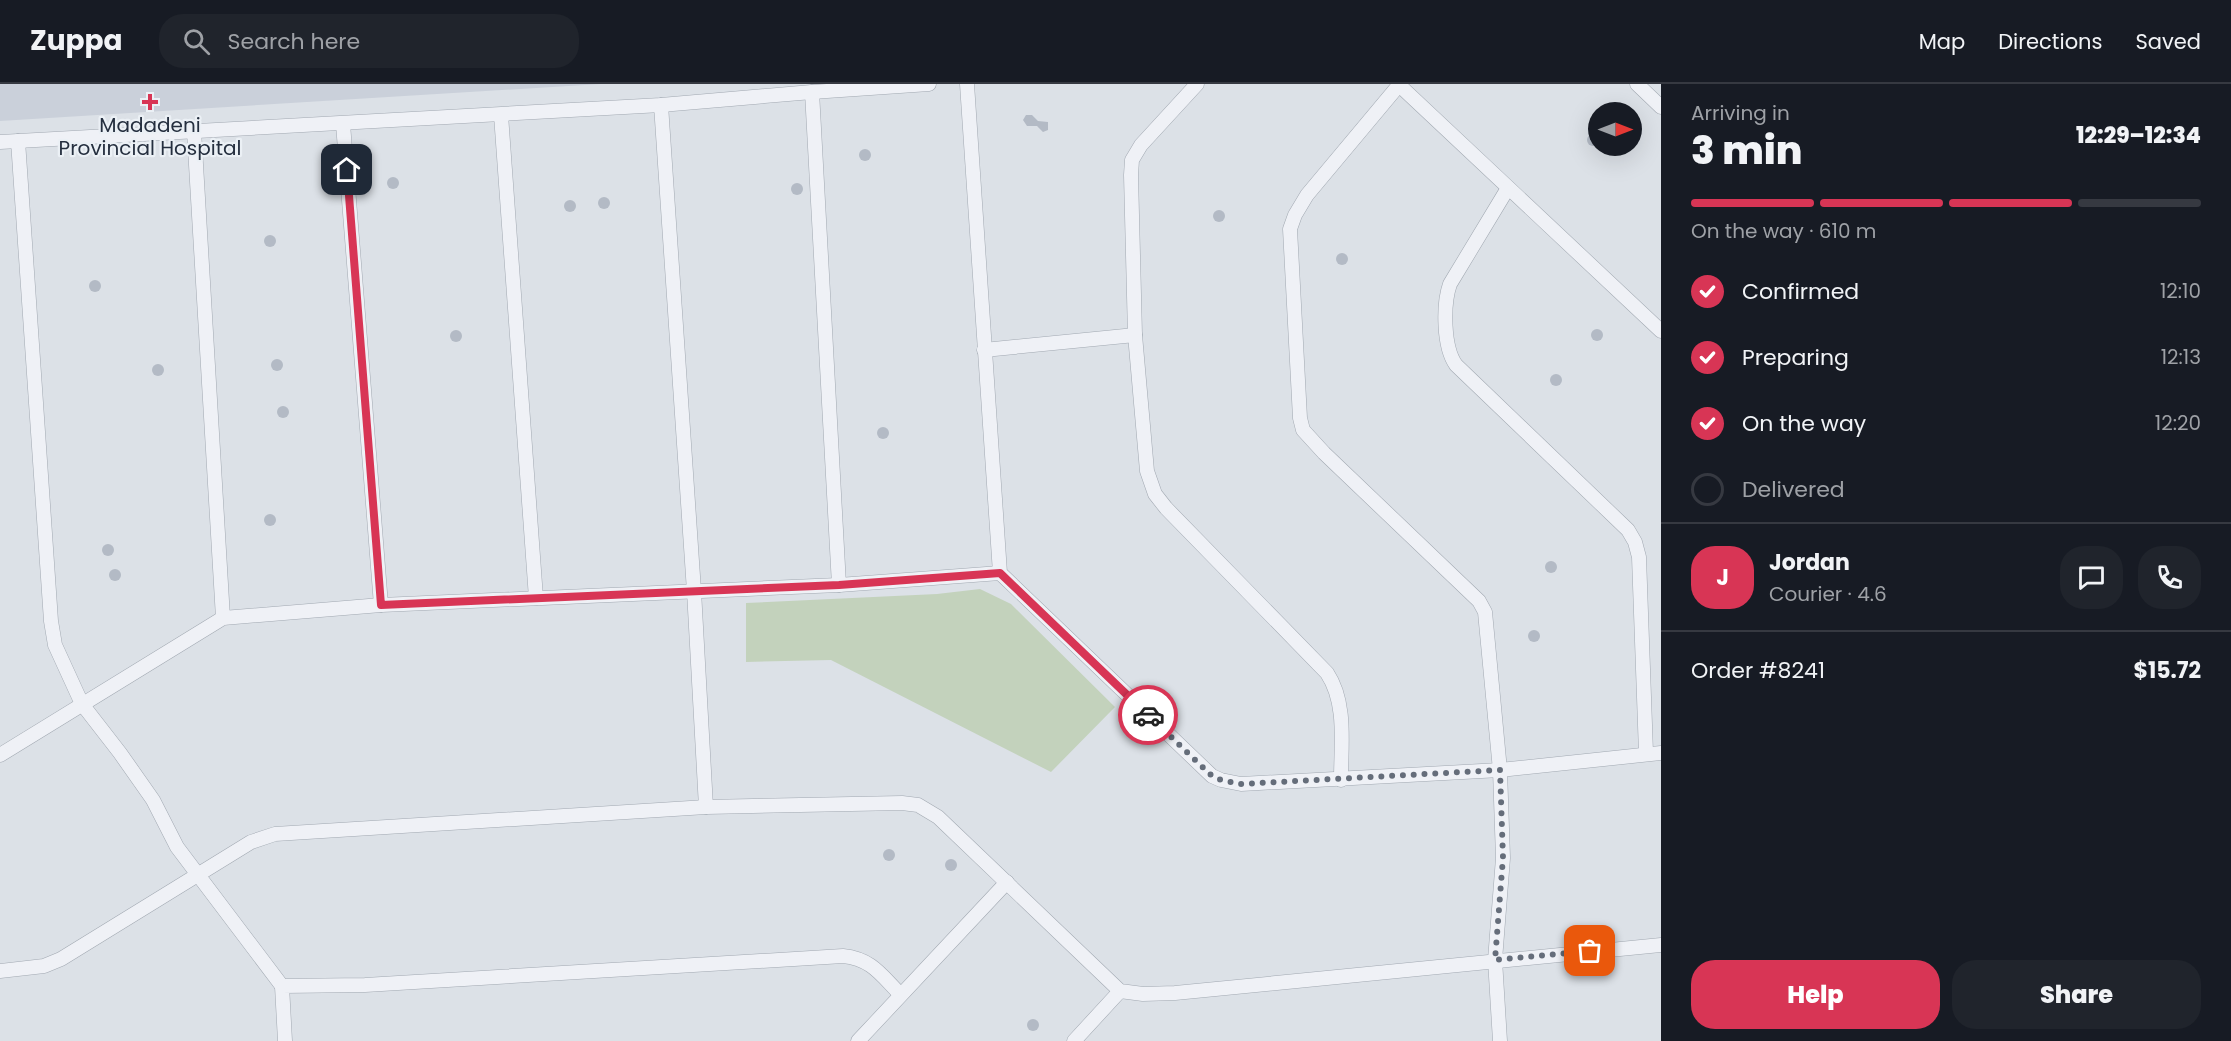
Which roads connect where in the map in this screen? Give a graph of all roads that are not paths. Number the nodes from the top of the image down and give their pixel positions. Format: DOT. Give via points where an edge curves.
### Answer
graph roads {
  1 [pos="930,84"];
  2 [pos="967,84"];
  3 [pos="1197,84"];
  4 [pos="1637,84"];
  5 [pos="1398,85"];
  6 [pos="812,92"];
  7 [pos="661,105"];
  8 [pos="1661,107"];
  9 [pos="501,115"];
  10 [pos="343,124"];
  11 [pos="194,131"];
  12 [pos="18,141"];
  13 [pos="0,142"];
  14 [pos="1508,188"];
  15 [pos="1661,331"];
  16 [pos="1136,334"];
  17 [pos="984,350"];
  18 [pos="1000,573"];
  19 [pos="839,585"];
  20 [pos="694,591"];
  21 [pos="536,598"];
  22 [pos="381,605"];
  23 [pos="223,618"];
  24 [pos="82,704"];
  25 [pos="1646,753"];
  26 [pos="1661,753"];
  27 [pos="0,755"];
  28 [pos="1500,770"];
  29 [pos="1341,780"];
  30 [pos="706,807"];
  31 [pos="199,874"];
  32 [pos="1007,882"];
  33 [pos="1661,945"];
  34 [pos="1495,960"];
  35 [pos="0,971"];
  36 [pos="282,986"];
  37 [pos="1120,992"];
  38 [pos="900,994"];
  39 [pos="285,1041"];
  40 [pos="858,1041"];
  41 [pos="1074,1041"];
  42 [pos="1500,1041"];
  1 -- 6 [label="street"];
  2 -- 17 [label="street"];
  3 -- 16 [label="street" via="1132,160"];
  4 -- 8 [label="street"];
  5 -- 14 [label="street"];
  5 -- 28 [label="street" via="1307,195 1290,229 1300,418 1303,430 1324,453 1479,601 1487,621"];
  6 -- 7 [label="street"];
  6 -- 19 [label="street"];
  7 -- 9 [label="street"];
  7 -- 20 [label="street"];
  9 -- 10 [label="street"];
  9 -- 21 [label="street"];
  10 -- 11 [label="street"];
  10 -- 22 [label="street"];
  11 -- 12 [label="street"];
  11 -- 23 [label="street"];
  12 -- 13 [label="street"];
  12 -- 24 [label="street" via="51,621 55,645"];
  14 -- 15 [label="street"];
  14 -- 25 [label="street" via="1445,296 1448,349 1456,365 1628,530 1635,542 1639,558"];
  16 -- 17 [label="street"];
  16 -- 29 [label="street" via="1147,471 1155,494 1327,673 1340,703"];
  17 -- 18 [label="street"];
  18 -- 19 [label="street"];
  18 -- 29 [label="street" via="1212,776 1241,784"];
  19 -- 20 [label="street"];
  20 -- 21 [label="street"];
  20 -- 30 [label="street"];
  21 -- 22 [label="street"];
  22 -- 23 [label="street"];
  23 -- 24 [label="street"];
  24 -- 27 [label="street"];
  24 -- 31 [label="street" via="127,762 153,800 177,847"];
  25 -- 26 [label="street"];
  25 -- 28 [label="street"];
  28 -- 29 [label="street"];
  28 -- 34 [label="street" via="1503,858"];
  30 -- 31 [label="street" via="274,834 250,842"];
  30 -- 32 [label="street" via="918,805 938,817"];
  31 -- 35 [label="street" via="62,959 44,966"];
  31 -- 36 [label="street"];
  32 -- 37 [label="street"];
  32 -- 38 [label="street"];
  33 -- 34 [label="street"];
  34 -- 37 [label="street" via="1175,993"];
  34 -- 42 [label="street"];
  36 -- 38 [label="street" via="365,985 843,956 871,964"];
  36 -- 39 [label="street"];
  37 -- 41 [label="street"];
  38 -- 40 [label="street"];
}
